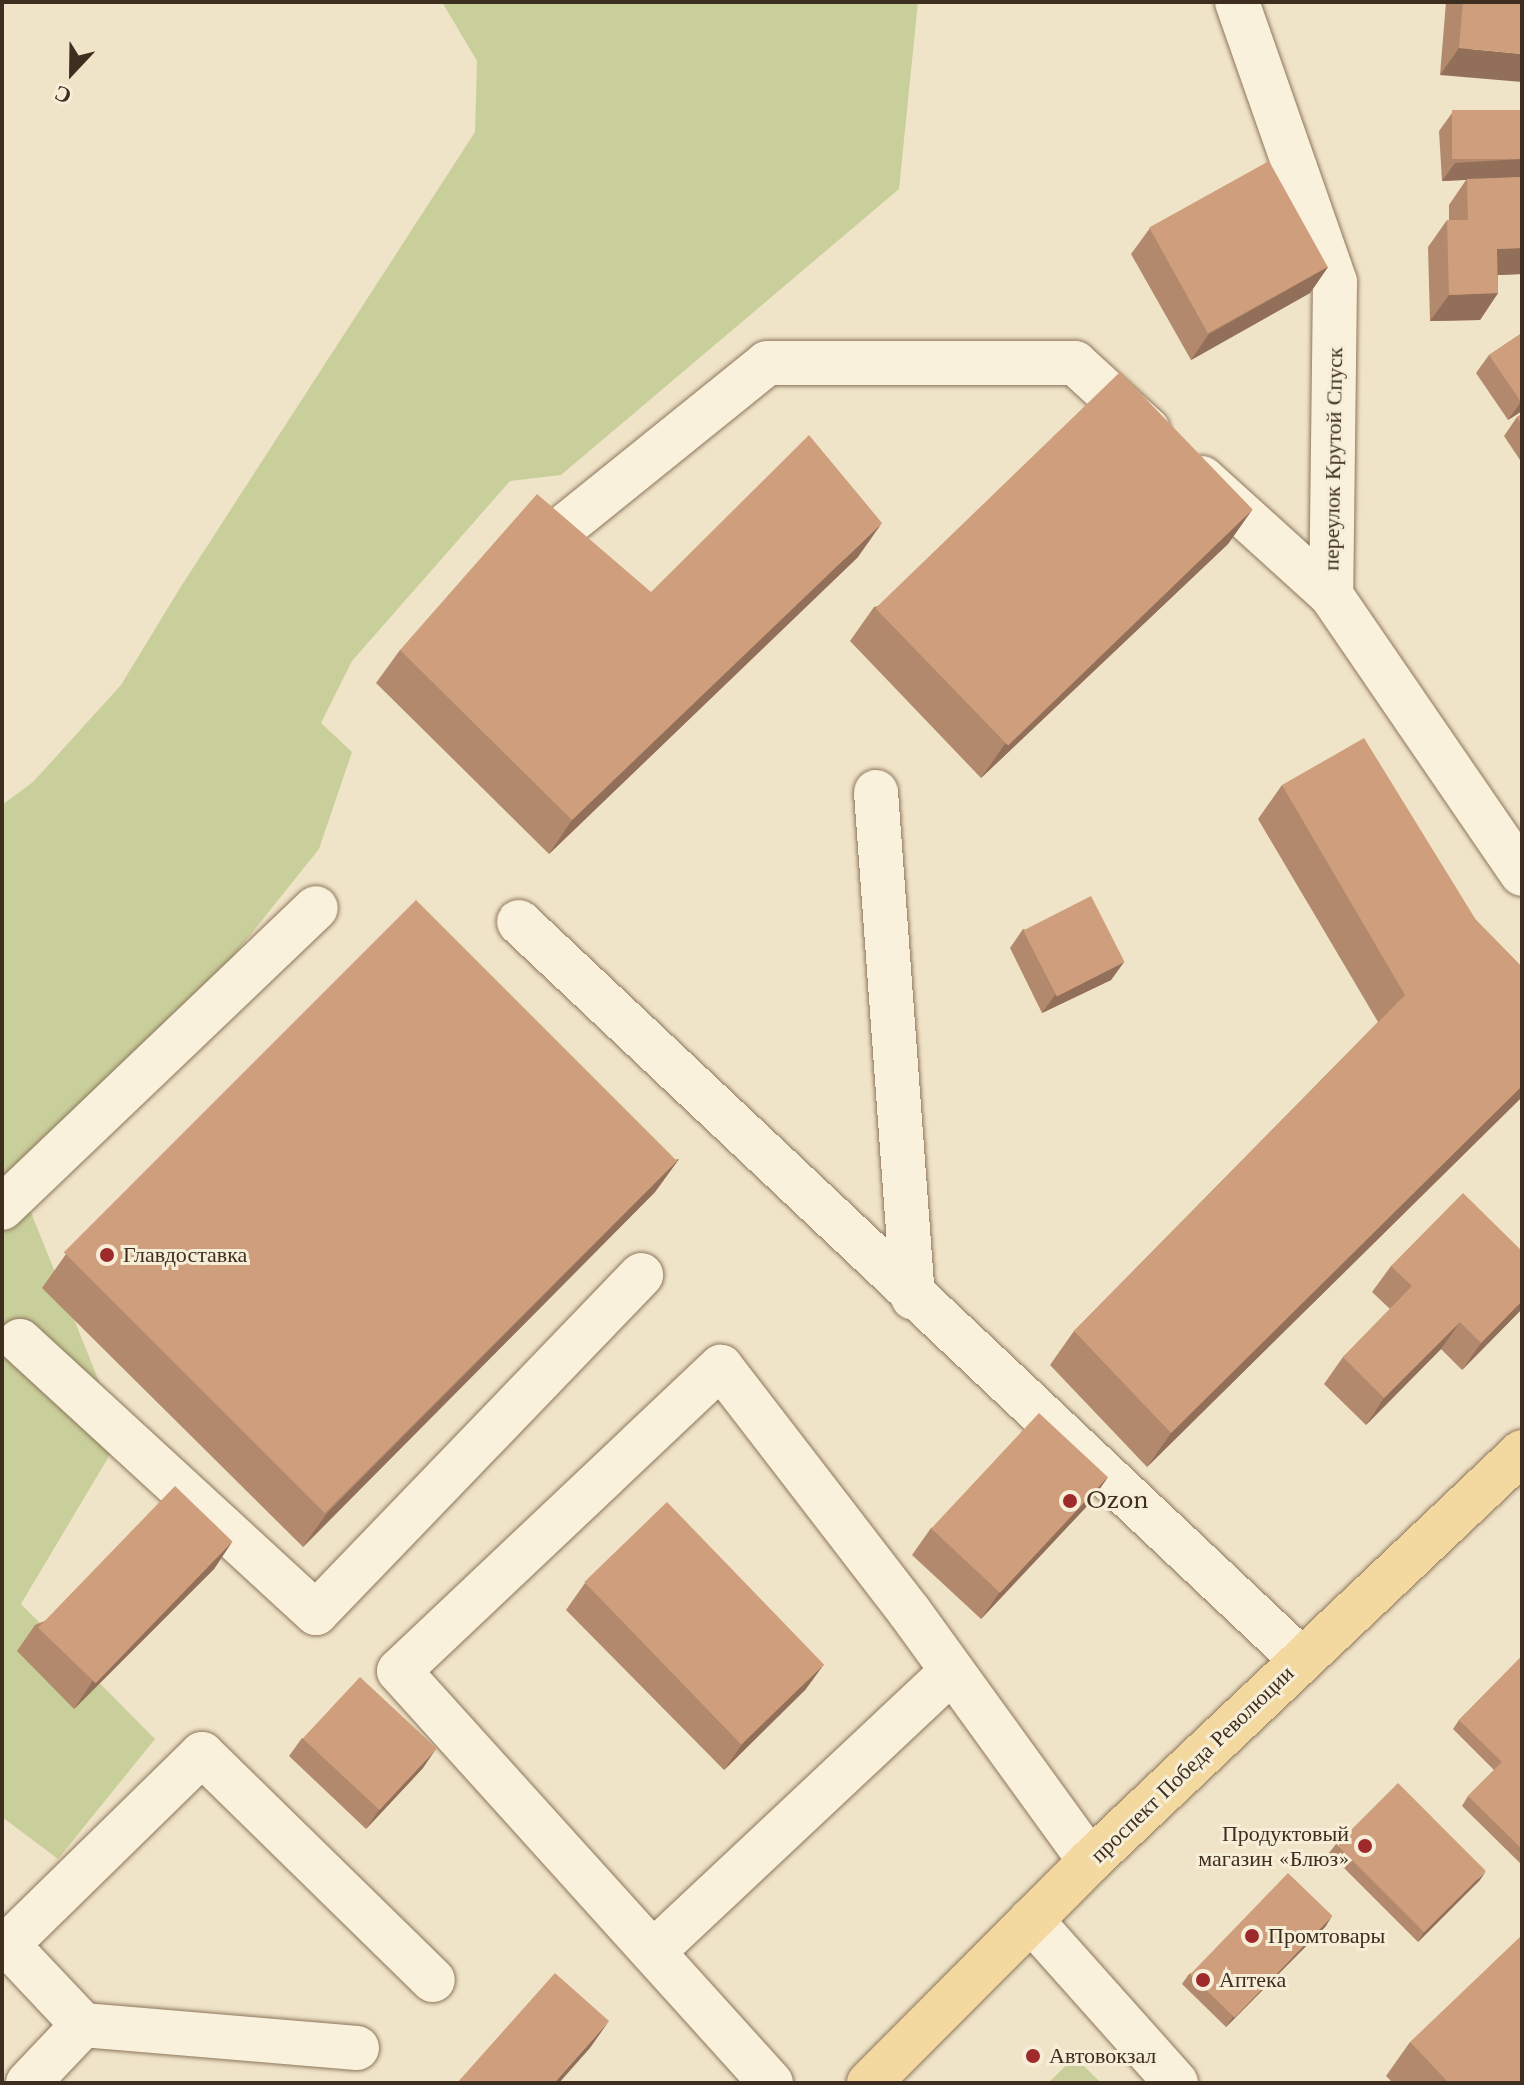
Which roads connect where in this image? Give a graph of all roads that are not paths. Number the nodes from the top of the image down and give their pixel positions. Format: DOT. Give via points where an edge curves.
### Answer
graph roads {
  1 [pos="1237,2"];
  2 [pos="559,531"];
  3 [pos="1331,595"];
  4 [pos="876,792"];
  5 [pos="1522,874"];
  6 [pos="316,908"];
  7 [pos="519,922"];
  8 [pos="2,1208"];
  9 [pos="641,1275"];
  10 [pos="913,1298"];
  11 [pos="8,1336"];
  12 [pos="1522,1452"];
  13 [pos="1302,1660"];
  14 [pos="952,1671"];
  15 [pos="1090,1861"];
  16 [pos="1031,1920"];
  17 [pos="5,1942"];
  18 [pos="653,1952"];
  19 [pos="433,1980"];
  20 [pos="83,2025"];
  21 [pos="357,2048"];
  22 [pos="28,2083"];
  23 [pos="771,2083"];
  24 [pos="869,2083"];
  25 [pos="1176,2083"];
  1 -- 3 [label="street, переулок Крутой Спуск" via="1335,282"];
  2 -- 3 [label="street" via="767,363 1075,363"];
  3 -- 5 [label="street, переулок Крутой Спуск"];
  4 -- 10 [label="street"];
  6 -- 8 [label="street"];
  7 -- 10 [label="street"];
  9 -- 11 [label="street" via="316,1613"];
  10 -- 13 [label="street"];
  12 -- 13 [label="main road, проспект Победа Революции"];
  13 -- 15 [label="main road, проспект Победа Революции"];
  14 -- 15 [label="street"];
  14 -- 18 [label="street"];
  14 -- 18 [label="street" via="721,1367 399,1671"];
  15 -- 16 [label="main road, проспект Победа Революции"];
  16 -- 24 [label="main road, проспект Победа Революции"];
  16 -- 25 [label="street"];
  17 -- 19 [label="street" via="202,1754"];
  17 -- 20 [label="street"];
  18 -- 23 [label="street"];
  20 -- 21 [label="street"];
  20 -- 22 [label="street"];
}
